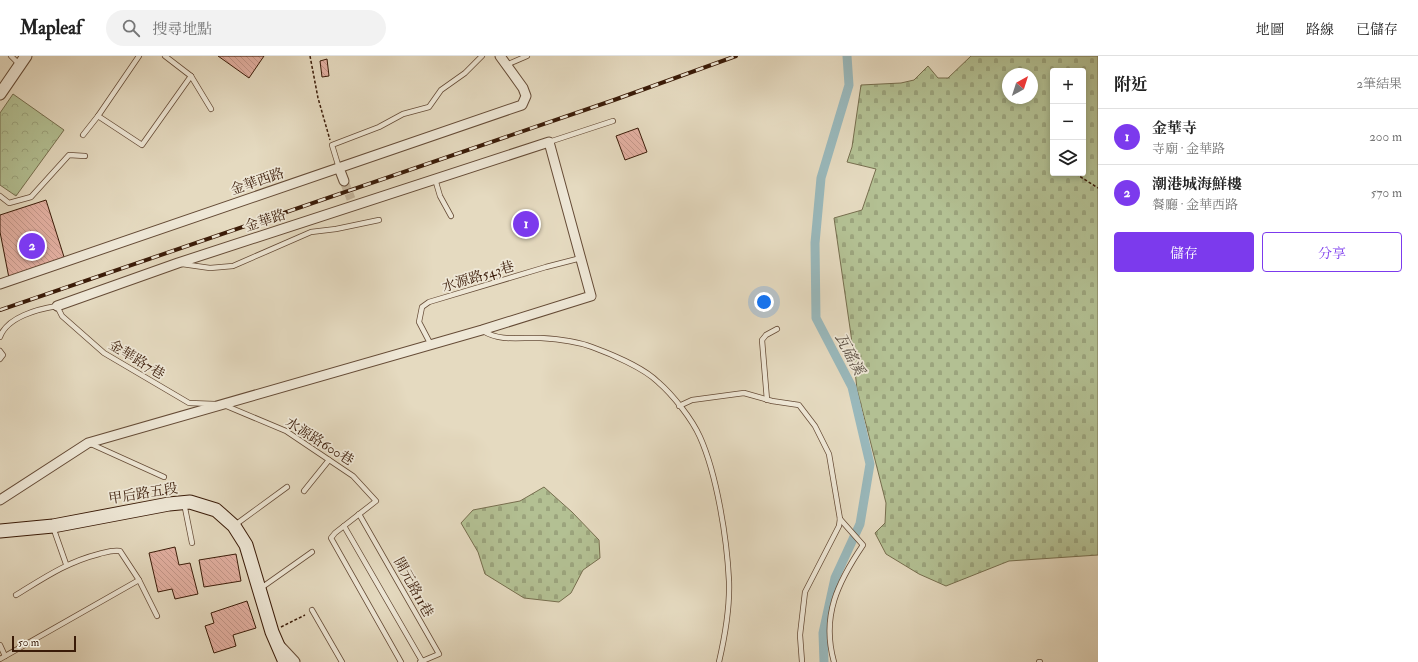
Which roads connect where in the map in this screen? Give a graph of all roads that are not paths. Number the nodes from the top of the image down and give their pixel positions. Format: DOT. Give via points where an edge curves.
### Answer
graph roads {
  1 [pos="11,56"];
  2 [pos="139,56"];
  3 [pos="166,56"];
  4 [pos="482,56"];
  5 [pos="500,56"];
  6 [pos="527,56"];
  7 [pos="23,60"];
  8 [pos="506,65"];
  9 [pos="192,76"];
  10 [pos="0,94"];
  11 [pos="211,109"];
  12 [pos="98,116"];
  13 [pos="613,121"];
  14 [pos="83,135"];
  15 [pos="549,142"];
  16 [pos="84,156"];
  17 [pos="339,168"];
  18 [pos="435,179"];
  19 [pos="344,181"];
  20 [pos="0,196"];
  21 [pos="451,216"];
  22 [pos="379,220"];
  23 [pos="581,258"];
  24 [pos="178,264"];
  25 [pos="0,284"];
  26 [pos="57,306"];
  27 [pos="777,329"];
  28 [pos="482,330"];
  29 [pos="0,337"];
  30 [pos="430,343"];
  31 [pos="0,351"];
  32 [pos="0,359"];
  33 [pos="767,400"];
  34 [pos="221,404"];
  35 [pos="679,406"];
  36 [pos="88,443"];
  37 [pos="329,460"];
  38 [pos="164,477"];
  39 [pos="287,487"];
  40 [pos="304,491"];
  41 [pos="0,500"];
  42 [pos="184,502"];
  43 [pos="359,514"];
  44 [pos="840,519"];
  45 [pos="53,526"];
  46 [pos="234,526"];
  47 [pos="344,526"];
  48 [pos="0,530"];
  49 [pos="192,543"];
  50 [pos="312,552"];
  51 [pos="66,564"];
  52 [pos="139,580"];
  53 [pos="259,589"];
  54 [pos="16,595"];
  55 [pos="312,610"];
  56 [pos="157,616"];
  57 [pos="277,644"];
  58 [pos="0,645"];
  59 [pos="5,656"];
  60 [pos="0,659"];
  61 [pos="285,662"];
  62 [pos="294,662"];
  63 [pos="342,662"];
  64 [pos="401,662"];
  65 [pos="421,662"];
  66 [pos="719,662"];
  67 [pos="802,662"];
  68 [pos="834,662"];
  1 -- 7 [label="lane"];
  2 -- 12 [label="lane"];
  3 -- 9 [label="lane"];
  4 -- 17 [label="lane" via="466,73 442,90 429,107 403,114 379,127 332,145"];
  5 -- 8 [label="street"];
  6 -- 8 [label="lane"];
  7 -- 10 [label="street"];
  8 -- 17 [label="street, 金華西路" via="523,88 526,96 522,105"];
  9 -- 11 [label="lane"];
  9 -- 12 [label="lane" via="142,145"];
  12 -- 14 [label="lane"];
  13 -- 15 [label="lane"];
  15 -- 18 [label="street, 金華路"];
  15 -- 23 [label="street"];
  16 -- 20 [label="lane" via="69,154 31,197 9,203"];
  17 -- 19 [label="street"];
  17 -- 25 [label="street, 金華西路"];
  18 -- 21 [label="lane" via="440,196"];
  18 -- 24 [label="street, 金華路" via="352,202"];
  22 -- 24 [label="lane" via="311,232 233,266 210,268"];
  23 -- 28 [label="street" via="591,296"];
  23 -- 30 [label="lane, 水源路543巷" via="429,302 422,307 419,322"];
  24 -- 26 [label="street, 金華路"];
  26 -- 29 [label="lane, 金華路" via="26,315 3,329"];
  26 -- 34 [label="lane, 金華路7巷" via="62,316 104,353 189,403"];
  27 -- 33 [label="lane" via="762,340"];
  28 -- 30 [label="street"];
  28 -- 35 [label="lane" via="492,336 507,339 541,338 592,347 642,368"];
  30 -- 34 [label="street"];
  31 -- 32 [label="lane" via="3,355"];
  33 -- 35 [label="lane" via="744,393 734,393 692,400"];
  33 -- 44 [label="lane" via="799,405 815,426 829,454"];
  34 -- 36 [label="street"];
  34 -- 37 [label="lane, 水源路600巷" via="286,431"];
  35 -- 66 [label="lane" via="700,436 712,466 722,526 729,582 725,634"];
  36 -- 38 [label="lane"];
  36 -- 41 [label="street"];
  37 -- 40 [label="lane"];
  37 -- 43 [label="lane, 水源路600巷" via="354,476 376,501"];
  39 -- 46 [label="lane"];
  42 -- 45 [label="main road, 甲后路五段"];
  42 -- 46 [label="main road, 甲后路五段" via="216,510"];
  42 -- 49 [label="lane"];
  43 -- 47 [label="lane"];
  43 -- 65 [label="lane, 開元路11巷" via="439,654"];
  44 -- 67 [label="lane" via="839,526 805,592 800,635"];
  44 -- 68 [label="lane" via="863,544 837,588 829,622 830,648"];
  45 -- 48 [label="main road, 甲后路五段"];
  45 -- 51 [label="lane"];
  46 -- 53 [label="main road, 甲后路五段" via="246,545"];
  47 -- 64 [label="lane" via="335,533 332,538 333,544"];
  47 -- 65 [label="lane"];
  50 -- 53 [label="lane"];
  51 -- 52 [label="lane" via="113,550 120,551"];
  51 -- 54 [label="lane"];
  52 -- 56 [label="lane"];
  52 -- 59 [label="lane"];
  53 -- 57 [label="main road, 甲后路五段"];
  55 -- 63 [label="lane"];
  57 -- 61 [label="main road, 甲后路五段"];
  57 -- 62 [label="street"];
  58 -- 59 [label="lane"];
  59 -- 60 [label="lane"];
}
